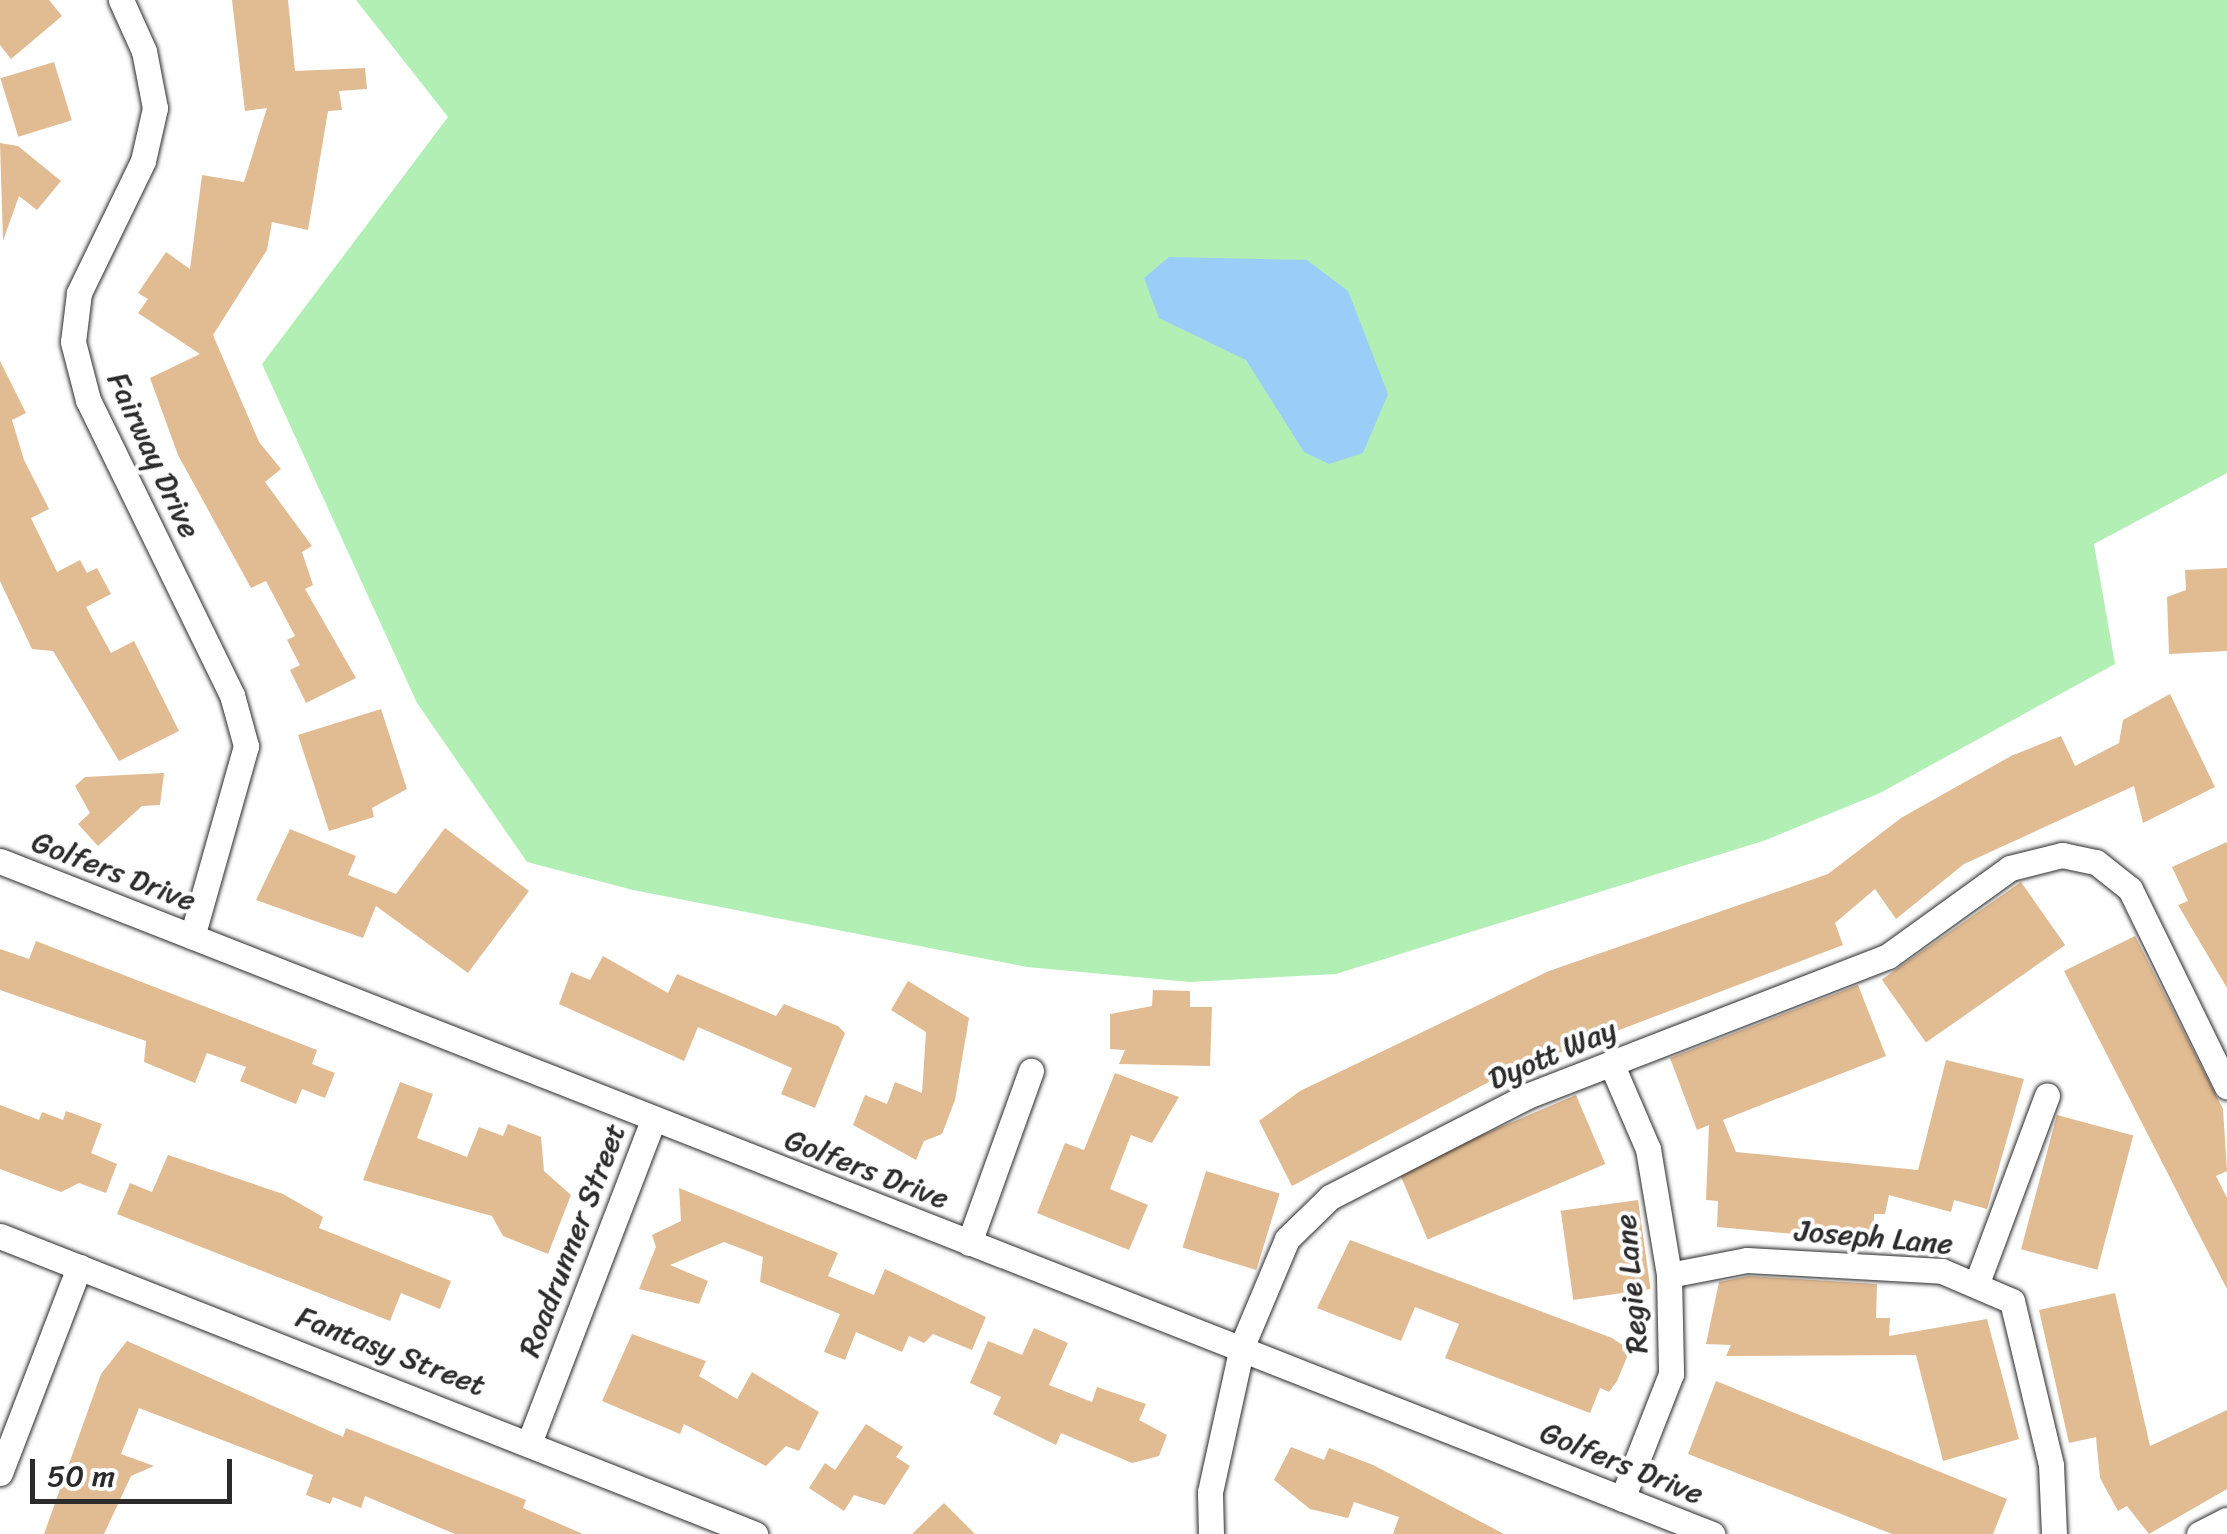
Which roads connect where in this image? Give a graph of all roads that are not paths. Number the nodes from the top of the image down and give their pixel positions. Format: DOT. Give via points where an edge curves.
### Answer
graph roads {
  1 [pos="120,0"];
  2 [pos="0,861"];
  3 [pos="192,937"];
  4 [pos="1611,1063"];
  5 [pos="1030,1071"];
  6 [pos="2227,1087"];
  7 [pos="2046,1095"];
  8 [pos="653,1120"];
  9 [pos="0,1236"];
  10 [pos="969,1243"];
  11 [pos="80,1268"];
  12 [pos="1669,1276"];
  13 [pos="1978,1280"];
  14 [pos="1242,1346"];
  15 [pos="530,1438"];
  16 [pos="0,1473"];
  17 [pos="1622,1499"];
  18 [pos="2227,1520"];
  19 [pos="755,1534"];
  20 [pos="1211,1534"];
  21 [pos="1712,1534"];
  22 [pos="2054,1534"];
  23 [pos="2198,1534"];
  1 -- 3 [label="street, Fairway Drive" via="144,50 155,108 143,160 79,293 74,342 88,400 232,695 246,746"];
  2 -- 3 [label="street, Golfers Drive"];
  3 -- 8 [label="street, Golfers Drive"];
  4 -- 6 [label="street, Dyott Way" via="1888,956 2010,868 2062,856 2096,862 2130,889"];
  4 -- 12 [label="street, Regie Lane" via="1648,1149"];
  4 -- 14 [label="street, Dyott Way" via="1330,1198 1287,1239"];
  5 -- 10 [label="street"];
  7 -- 13 [label="street"];
  8 -- 10 [label="street, Golfers Drive"];
  8 -- 15 [label="street, Roadrunner Street"];
  9 -- 11 [label="street, Fantasy Street"];
  10 -- 14 [label="street, Golfers Drive"];
  11 -- 15 [label="street, Fantasy Street"];
  11 -- 16 [label="street"];
  12 -- 13 [label="street, Joseph Lane" via="1747,1260"];
  12 -- 17 [label="street, Regie Lane" via="1670,1374"];
  13 -- 22 [label="street, Joseph Lane" via="2012,1300 2051,1465"];
  14 -- 17 [label="street, Golfers Drive"];
  14 -- 20 [label="street, Dyott Way" via="1210,1492"];
  15 -- 19 [label="street, Fantasy Street"];
  17 -- 21 [label="street, Golfers Drive"];
  18 -- 23 [label="street"];
}
